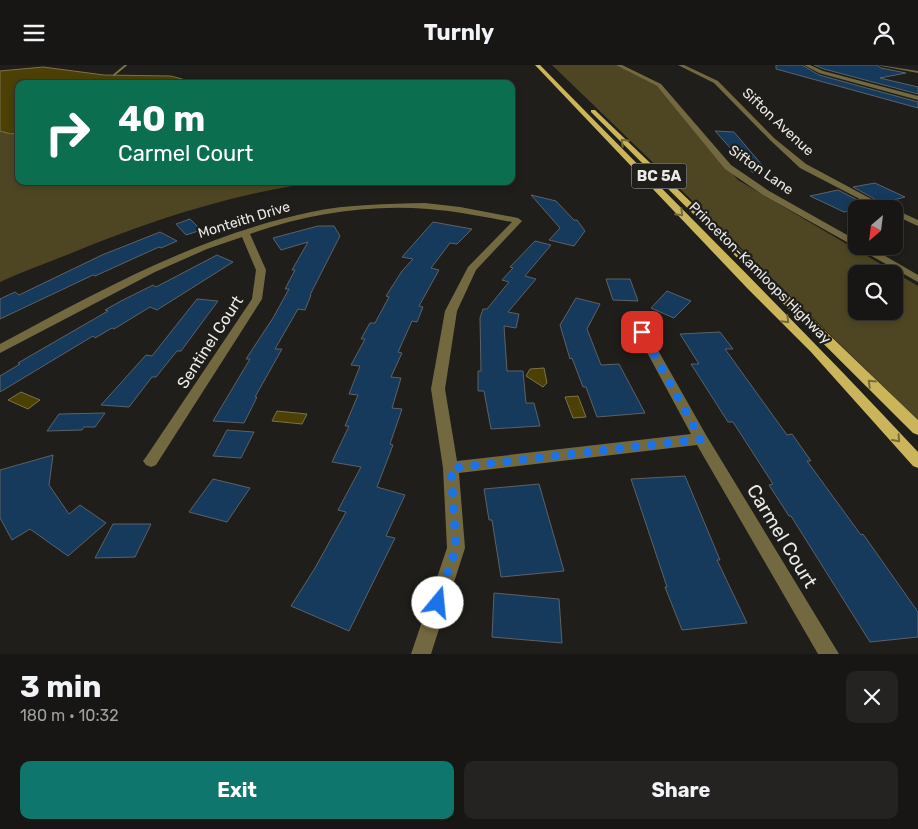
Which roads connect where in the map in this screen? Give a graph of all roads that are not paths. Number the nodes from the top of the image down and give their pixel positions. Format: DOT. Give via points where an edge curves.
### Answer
graph roads {
  1 [pos="537,65"];
  2 [pos="546,65"];
  3 [pos="618,65"];
  4 [pos="680,65"];
  5 [pos="806,65"];
  6 [pos="881,65"];
  7 [pos="918,72"];
  8 [pos="918,99"];
  9 [pos="866,200"];
  10 [pos="903,216"];
  11 [pos="918,223"];
  12 [pos="244,233"];
  13 [pos="848,239"];
  14 [pos="877,255"];
  15 [pos="918,279"];
  16 [pos="642,332"];
  17 [pos="0,349"];
  18 [pos="918,429"];
  19 [pos="701,439"];
  20 [pos="151,461"];
  21 [pos="918,461"];
  22 [pos="451,468"];
  23 [pos="420,654"];
  24 [pos="829,654"];
  1 -- 21 [label="main road, Princeton-Kamloops Highway / BC 5A, one-way" via="814,349"];
  18 -- 2 [label="main road, Princeton-Kamloops Highway / BC 5A, one-way"];
  3 -- 13 [label="street, Sifton Lane" via="659,85 728,167 766,193"];
  4 -- 9 [label="street, Sifton Avenue" via="716,82 803,166"];
  5 -- 8 [label="street"];
  6 -- 7 [label="street"];
  10 -- 11 [label="street"];
  12 -- 17 [label="street, Monteith Drive" via="196,249 106,290"];
  12 -- 20 [label="street, Sentinel Court" via="261,270 257,299"];
  12 -- 22 [label="street, Monteith Drive" via="291,219 379,206 465,210 518,221 472,269 451,311 438,389"];
  14 -- 15 [label="street"];
  16 -- 19 [label="street, Carmel Court"];
  19 -- 22 [label="street"];
  19 -- 24 [label="street, Carmel Court"];
  22 -- 23 [label="street" via="456,547"];
}
